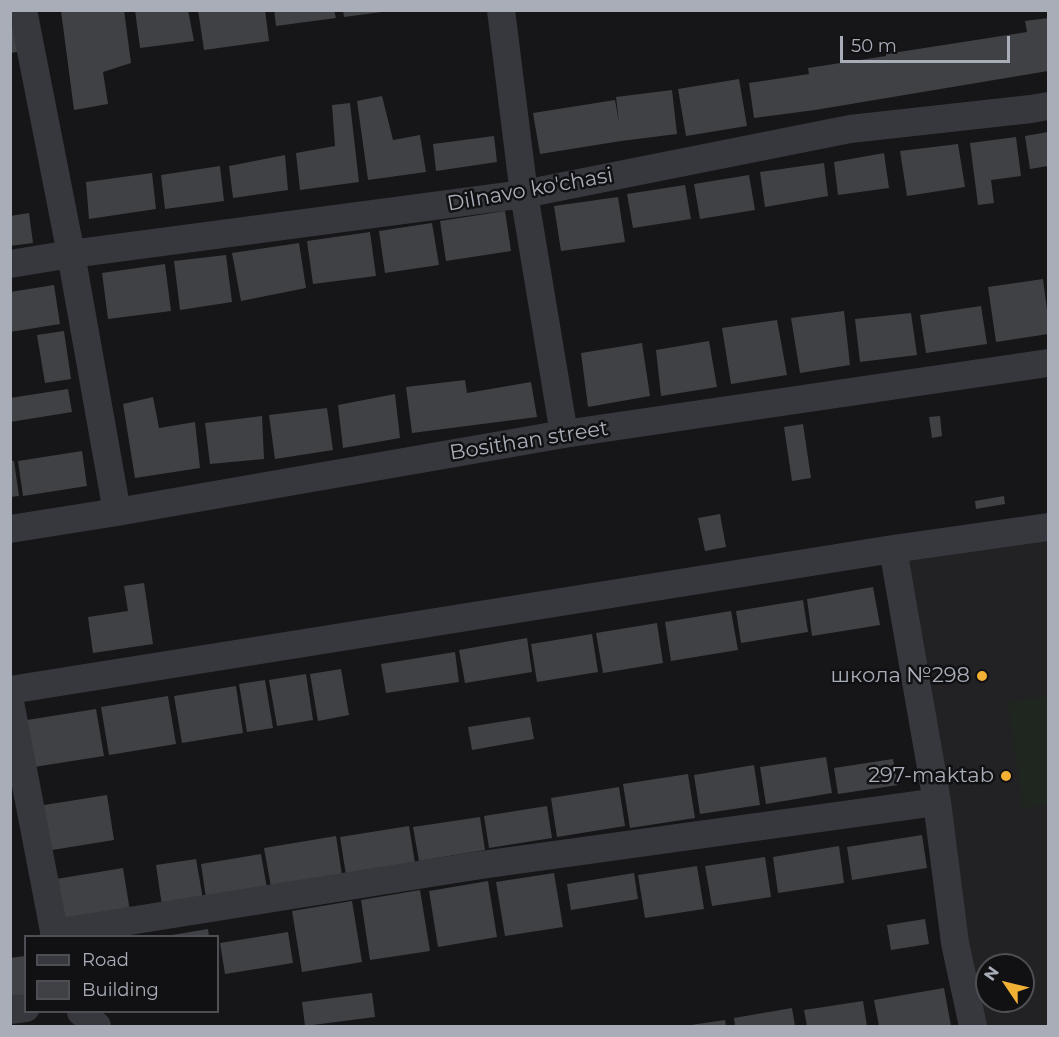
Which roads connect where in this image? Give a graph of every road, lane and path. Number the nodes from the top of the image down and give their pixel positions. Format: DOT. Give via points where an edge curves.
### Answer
graph roads {
  1 [pos="23,10"];
  2 [pos="501,10"];
  3 [pos="1048,106"];
  4 [pos="524,194"];
  5 [pos="72,254"];
  6 [pos="10,264"];
  7 [pos="1048,363"];
  8 [pos="564,434"];
  9 [pos="117,512"];
  10 [pos="1048,527"];
  11 [pos="10,529"];
  12 [pos="893,549"];
  13 [pos="10,690"];
  14 [pos="10,702"];
  15 [pos="937,802"];
  16 [pos="55,934"];
  17 [pos="83,1013"];
  18 [pos="97,1026"];
  19 [pos="973,1026"];
  1 -- 5 [label="street"];
  2 -- 4 [label="street"];
  3 -- 4 [label="street, Dilnavo ko'chasi" via="850,129"];
  4 -- 5 [label="street, Dilnavo ko'chasi"];
  4 -- 8 [label="street"];
  5 -- 6 [label="street, Dilnavo ko'chasi"];
  5 -- 9 [label="street"];
  7 -- 8 [label="street, Bosithan street"];
  8 -- 9 [label="street, Bosithan street"];
  9 -- 11 [label="street, Bosithan street"];
  10 -- 12 [label="street"];
  12 -- 13 [label="street"];
  12 -- 15 [label="street"];
  14 -- 16 [label="street"];
  15 -- 16 [label="street" via="481,865"];
  15 -- 19 [label="street" via="955,943"];
  17 -- 18 [label="street"];
}
